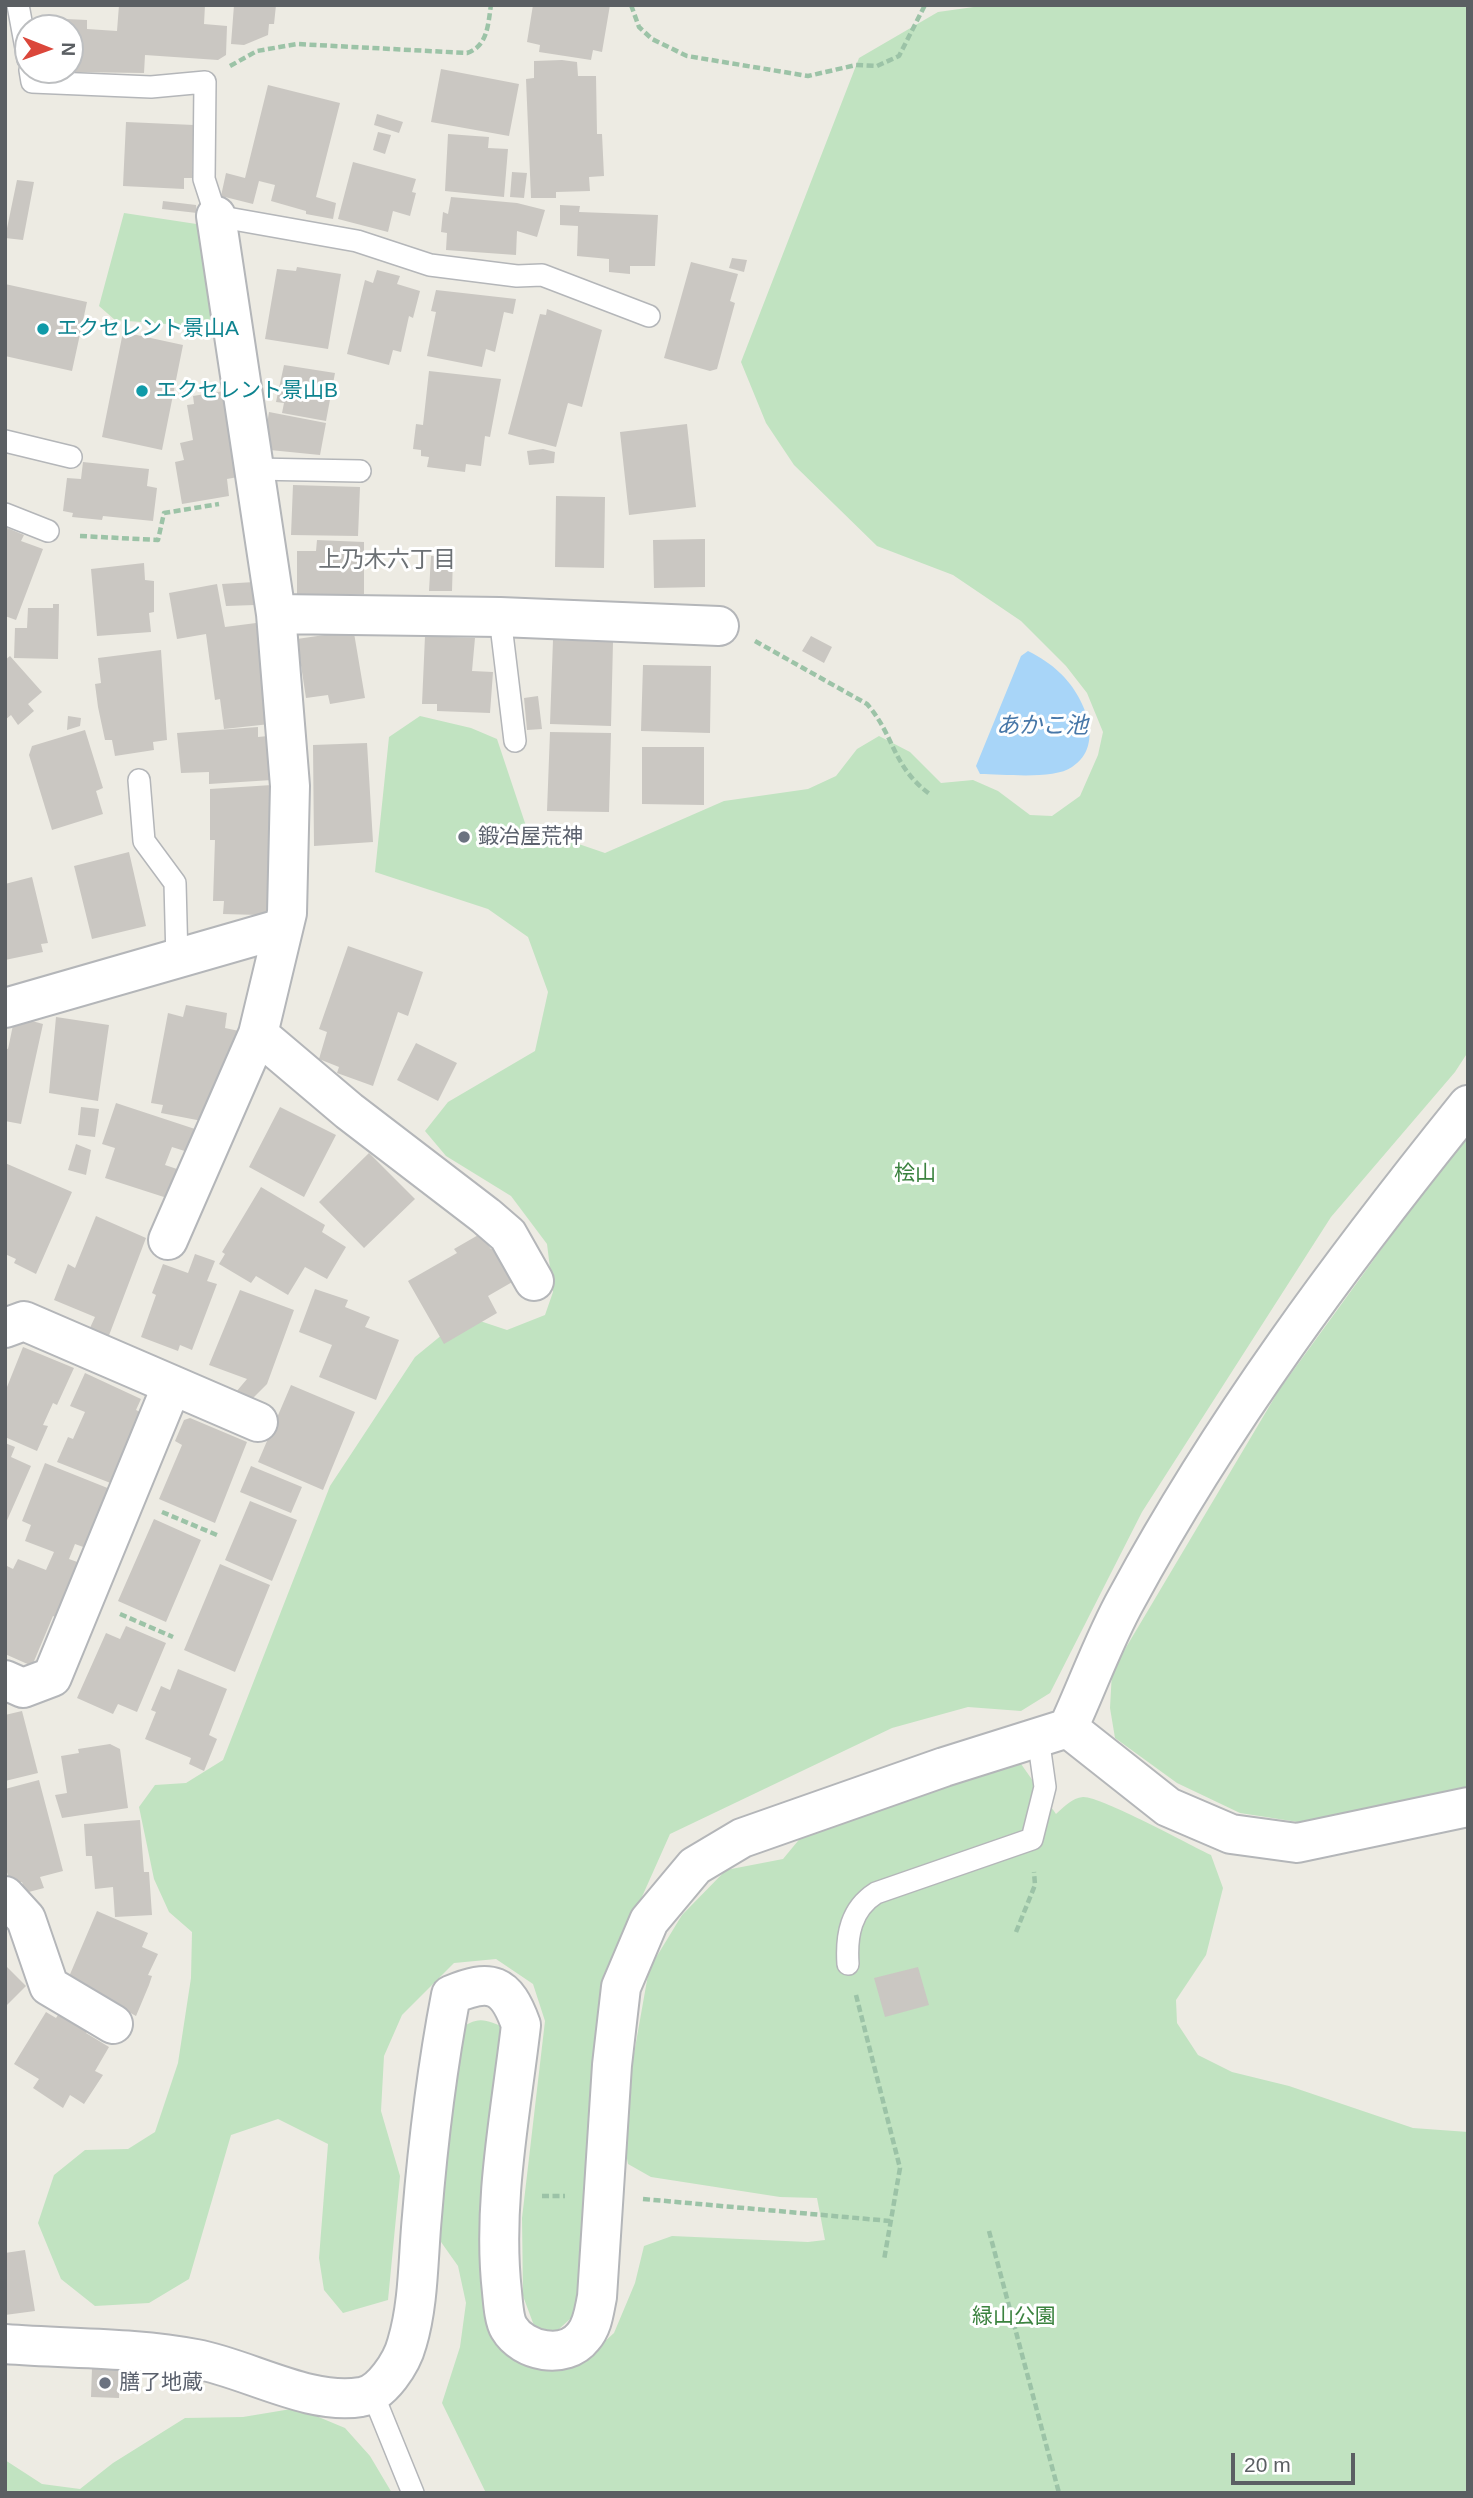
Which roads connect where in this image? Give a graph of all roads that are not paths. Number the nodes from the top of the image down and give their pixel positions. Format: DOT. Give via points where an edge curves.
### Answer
graph roads {
  1 [pos="80,84"];
  2 [pos="216,216"];
  3 [pos="649,316"];
  4 [pos="5,441"];
  5 [pos="71,457"];
  6 [pos="360,471"];
  7 [pos="256,483"];
  8 [pos="5,514"];
  9 [pos="48,531"];
  10 [pos="276,614"];
  11 [pos="500,617"];
  12 [pos="719,626"];
  13 [pos="515,741"];
  14 [pos="139,780"];
  15 [pos="283,928"];
  16 [pos="177,960"];
  17 [pos="5,1009"];
  18 [pos="258,1034"];
  19 [pos="1468,1105"];
  20 [pos="168,1240"];
  21 [pos="534,1281"];
  22 [pos="5,1328"];
  23 [pos="172,1385"];
  24 [pos="258,1422"];
  25 [pos="5,1680"];
  26 [pos="1053,1733"];
  27 [pos="1468,1807"];
  28 [pos="5,1896"];
  29 [pos="848,1964"];
  30 [pos="113,2024"];
  31 [pos="5,2344"];
  32 [pos="372,2392"];
  33 [pos="413,2493"];
  1 -- 2 [label="lane" via="151,87 205,82 204,179"];
  2 -- 3 [label="lane" via="357,241 430,265 542,275"];
  2 -- 7 [label="street"];
  4 -- 5 [label="lane"];
  6 -- 7 [label="lane"];
  7 -- 10 [label="street"];
  8 -- 9 [label="lane"];
  10 -- 11 [label="street"];
  10 -- 15 [label="street" via="290,786"];
  11 -- 12 [label="street"];
  11 -- 13 [label="lane"];
  14 -- 16 [label="lane" via="144,841 175,883"];
  15 -- 16 [label="street"];
  15 -- 18 [label="street"];
  16 -- 17 [label="street"];
  18 -- 20 [label="street"];
  18 -- 21 [label="street" via="508,1235"];
  19 -- 26 [label="street" via="1358,1243 1269,1369 1125,1599"];
  22 -- 23 [label="street" via="24,1321"];
  23 -- 24 [label="street"];
  23 -- 25 [label="street" via="51,1677 23,1688"];
  26 -- 27 [label="street" via="1168,1807 1231,1834 1297,1843"];
  26 -- 29 [label="lane" via="1032,1839 864,1901 846,1942"];
  26 -- 32 [label="street" via="742,1838 695,1866 649,1921 621,1987 593,2321 582,2339 567,2348 548,2352 523,2343 509,2327 502,2293 503,2196 521,2025 500,1989 477,1984 451,1995 439,2055 407,2344 384,2384"];
  28 -- 30 [label="street" via="26,1919 49,1986"];
  31 -- 32 [label="street" via="150,2352 197,2359 308,2392 345,2398"];
  32 -- 33 [label="lane"];
}
